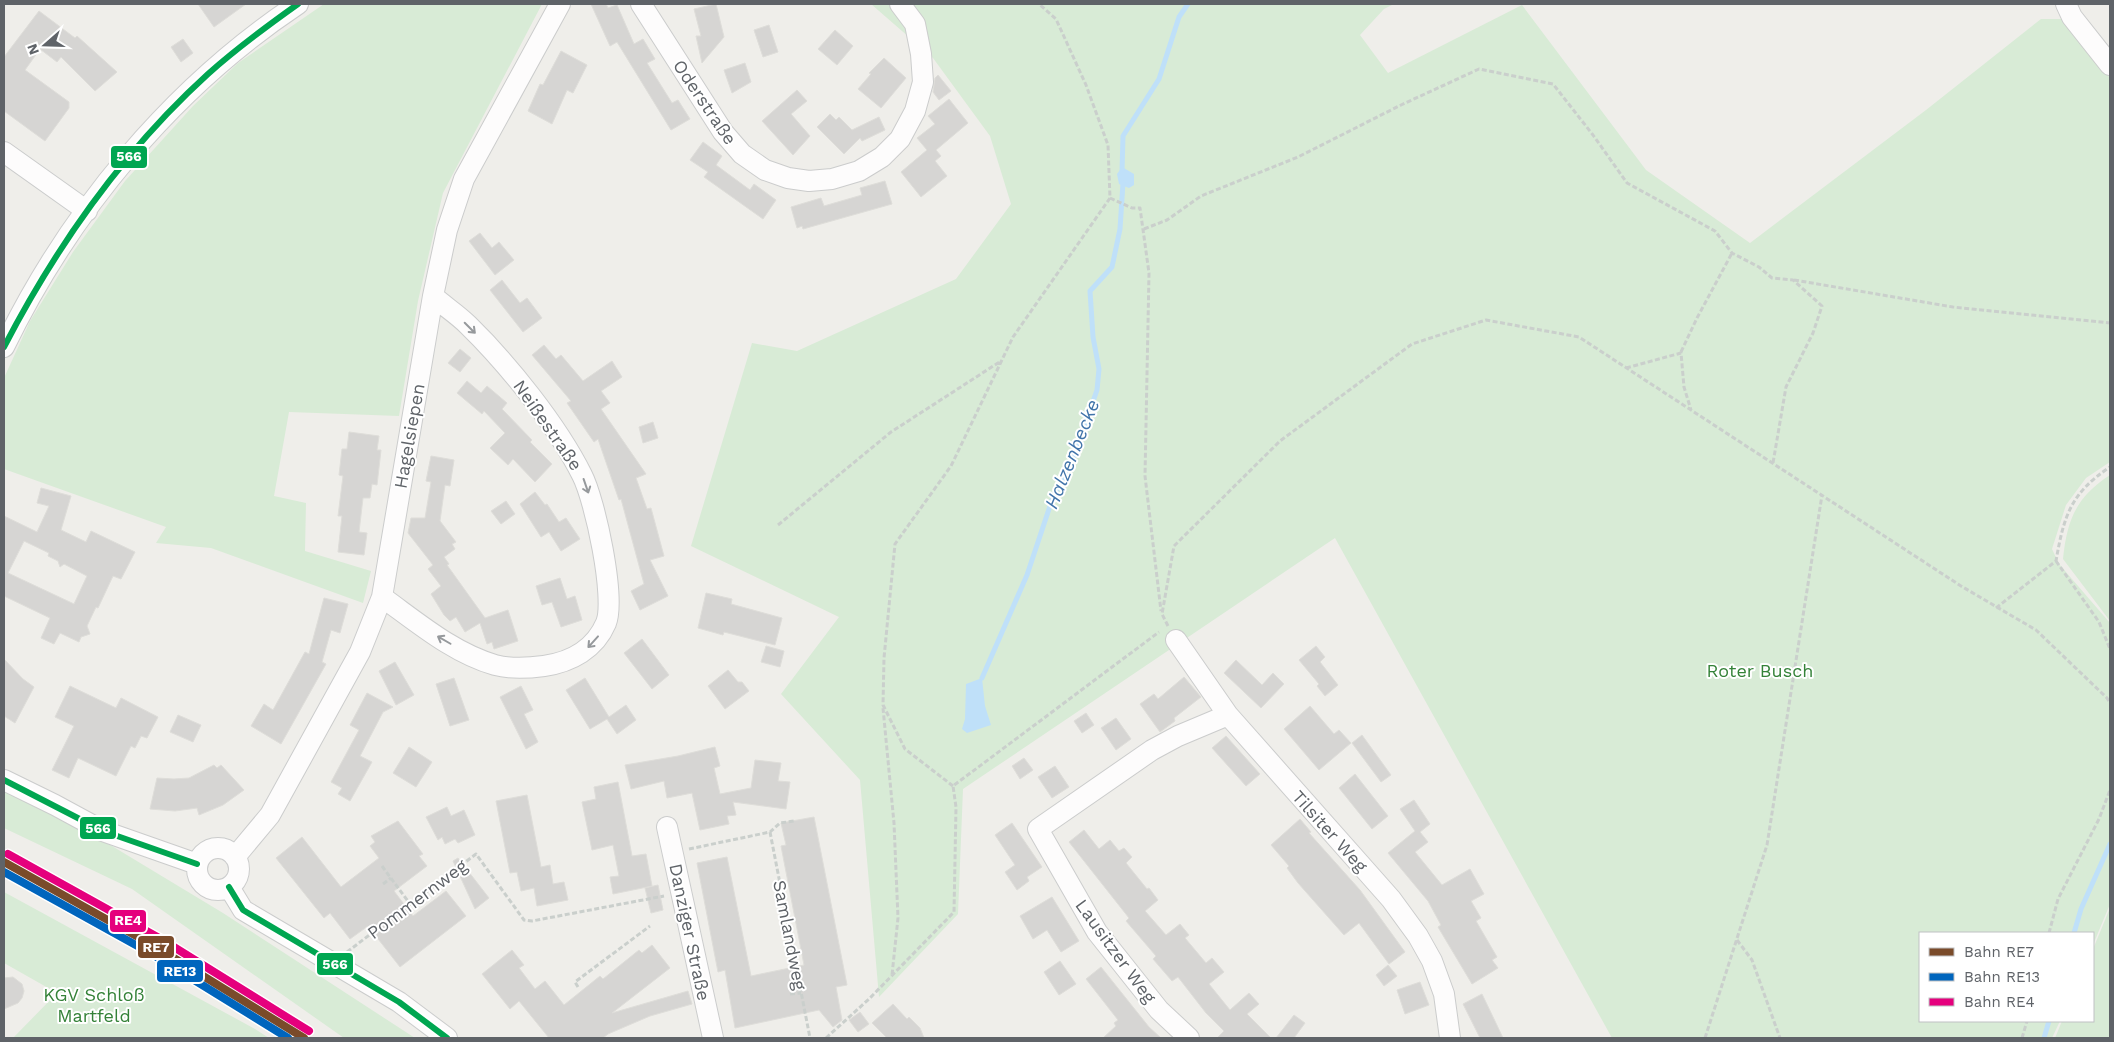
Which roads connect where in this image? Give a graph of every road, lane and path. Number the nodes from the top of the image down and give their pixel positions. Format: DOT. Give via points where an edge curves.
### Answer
graph roads {
  1 [pos="298,4"];
  2 [pos="560,4"];
  3 [pos="641,4"];
  4 [pos="900,4"];
  5 [pos="1039,4"];
  6 [pos="2066,4"];
  7 [pos="2110,65"];
  8 [pos="4,152"];
  9 [pos="1110,198"];
  10 [pos="86,210"];
  11 [pos="1144,229"];
  12 [pos="1732,253"];
  13 [pos="1793,280"];
  14 [pos="433,296"];
  15 [pos="2110,323"];
  16 [pos="4,347"];
  17 [pos="1681,352"];
  18 [pos="1002,361"];
  19 [pos="1626,368"];
  20 [pos="1691,410"];
  21 [pos="1773,464"];
  22 [pos="2110,467"];
  23 [pos="1822,496"];
  24 [pos="778,525"];
  25 [pos="2056,561"];
  26 [pos="382,597"];
  27 [pos="1996,608"];
  28 [pos="1162,614"];
  29 [pos="1172,633"];
  30 [pos="2110,649"];
  31 [pos="2110,703"];
  32 [pos="883,705"];
  33 [pos="1228,715"];
  34 [pos="4,780"];
  35 [pos="953,786"];
  36 [pos="2110,790"];
  37 [pos="794,821"];
  38 [pos="667,826"];
  39 [pos="770,832"];
  40 [pos="674,853"];
  41 [pos="235,857"];
  42 [pos="197,864"];
  43 [pos="382,866"];
  44 [pos="391,878"];
  45 [pos="383,884"];
  46 [pos="229,887"];
  47 [pos="682,892"];
  48 [pos="410,904"];
  49 [pos="650,926"];
  50 [pos="2050,932"];
  51 [pos="1737,940"];
  52 [pos="335,965"];
  53 [pos="892,976"];
  54 [pos="578,987"];
  55 [pos="801,993"];
  56 [pos="790,994"];
  57 [pos="2027,1022"];
  58 [pos="447,1038"];
  59 [pos="713,1038"];
  60 [pos="810,1038"];
  61 [pos="826,1038"];
  62 [pos="1189,1038"];
  63 [pos="1450,1038"];
  64 [pos="1705,1038"];
  65 [pos="1780,1038"];
  66 [pos="2022,1038"];
  1 -- 10 [label="street" via="227,59 181,101 124,161"];
  2 -- 14 [label="street, Hagelsiepen" via="464,179"];
  3 -- 4 [label="street, Oderstraße" via="722,132 742,154 765,170 809,181 832,179 859,171 882,157 900,139 908,125 923,82 915,24"];
  5 -- 9 [label="path" via="1056,19 1086,85 1108,146"];
  6 -- 7 [label="street" via="2072,17"];
  8 -- 10 [label="street"];
  9 -- 11 [label="path" via="1132,208 1140,208"];
  9 -- 18 [label="path" via="1013,338"];
  10 -- 16 [label="street" via="40,280"];
  11 -- 12 [label="path" via="1167,220 1201,196 1298,157 1479,69 1553,84 1627,184 1715,231"];
  11 -- 28 [label="path" via="1149,274 1145,476"];
  12 -- 13 [label="path" via="1772,278"];
  12 -- 17 [label="path"];
  13 -- 15 [label="path" via="1953,307"];
  13 -- 21 [label="path" via="1822,306 1813,333 1786,387"];
  14 -- 26 [label="street, Hagelsiepen"];
  14 -- 26 [label="street, Neißestraße, one-way" via="467,324 507,367 554,429 583,476 602,543 607,580 607,622 597,639 581,654 559,664 531,668 498,666 477,659 437,636"];
  17 -- 19 [label="path"];
  17 -- 20 [label="path" via="1684,387"];
  18 -- 24 [label="path" via="891,432"];
  18 -- 32 [label="path" via="951,466 895,544"];
  19 -- 20 [label="path"];
  19 -- 28 [label="path" via="1579,337 1486,320 1412,344 1280,441 1174,546"];
  20 -- 21 [label="path"];
  21 -- 23 [label="path"];
  22 -- 25 [label="path" via="2091,480 2073,501 2061,531"];
  23 -- 27 [label="path"];
  23 -- 51 [label="path" via="1767,845"];
  25 -- 27 [label="path"];
  25 -- 30 [label="path" via="2099,622"];
  26 -- 41 [label="street, Hagelsiepen" via="360,652 270,816"];
  27 -- 31 [label="path" via="2036,630"];
  28 -- 29 [label="path"];
  29 -- 33 [label="street, Tilsiter Weg"];
  29 -- 35 [label="path"];
  32 -- 35 [label="path" via="905,749"];
  32 -- 53 [label="path" via="894,823 898,918"];
  33 -- 62 [label="street, Lausitzer Weg" via="1152,750 1038,829 1098,932 1159,1010"];
  33 -- 63 [label="street, Tilsiter Weg" via="1391,899 1418,936 1432,961 1444,994"];
  34 -- 42 [label="street" via="103,831"];
  35 -- 53 [label="path" via="956,807 954,912"];
  36 -- 50 [label="path" via="2099,819 2058,899"];
  37 -- 39 [label="path" via="780,823"];
  38 -- 40 [label="street, Danziger Straße"];
  39 -- 40 [label="path"];
  39 -- 55 [label="path, Samlandweg"];
  40 -- 47 [label="street, Danziger Straße"];
  41 -- 42 [label="street" via="229,851 214,848 200,856"];
  41 -- 46 [label="street" via="238,873"];
  42 -- 46 [label="street" via="197,874 202,883 219,890"];
  43 -- 44 [label="path"];
  44 -- 45 [label="path"];
  44 -- 48 [label="path"];
  46 -- 52 [label="street" via="243,910"];
  47 -- 48 [label="path, Pommernweg" via="524,920 476,854"];
  47 -- 59 [label="street, Danziger Straße"];
  48 -- 52 [label="path, Pommernweg"];
  49 -- 54 [label="path" via="575,982"];
  51 -- 64 [label="path"];
  51 -- 65 [label="path" via="1752,960"];
  52 -- 58 [label="street" via="399,1002"];
  53 -- 61 [label="path"];
  55 -- 56 [label="path"];
  55 -- 60 [label="path, Samlandweg"];
  57 -- 66 [label="path"];
}
